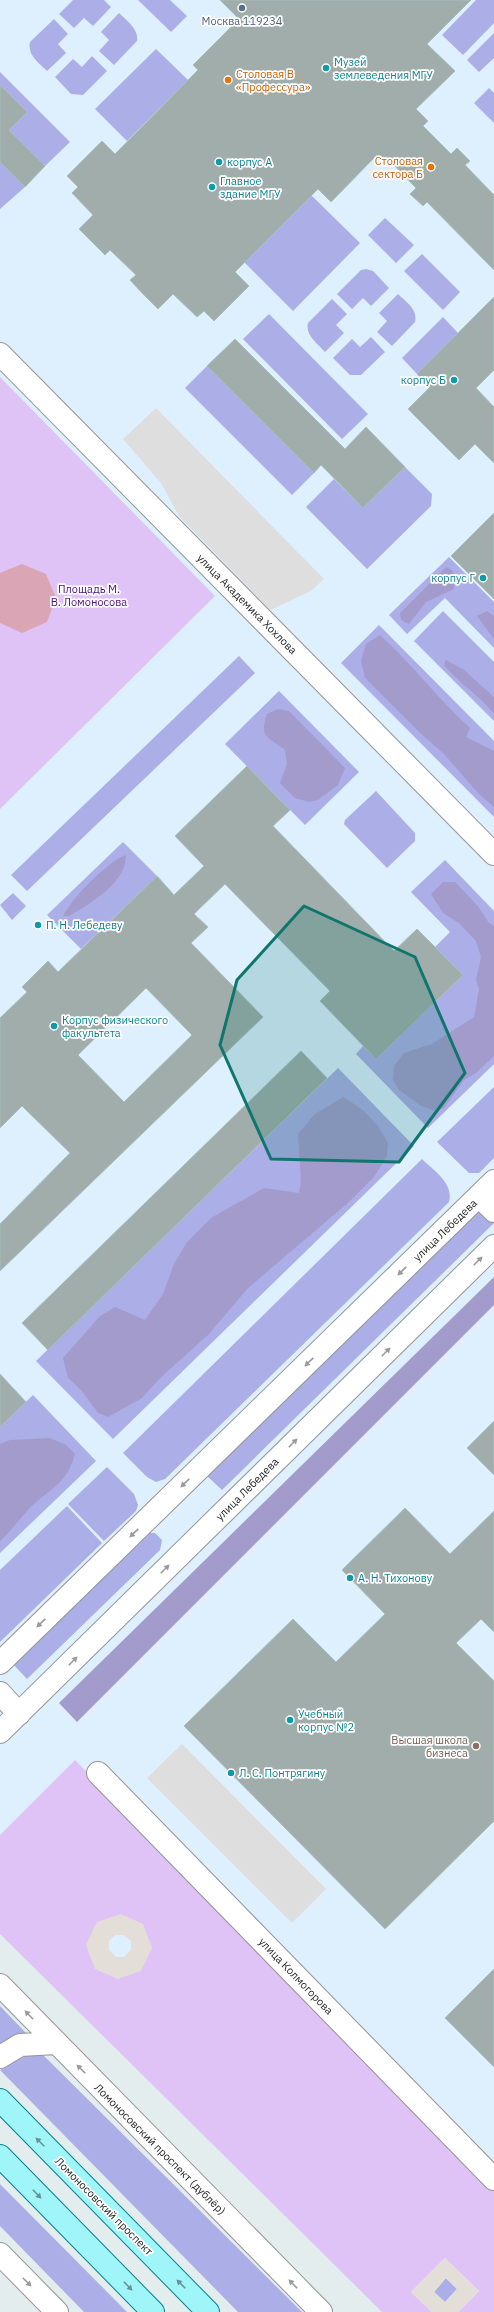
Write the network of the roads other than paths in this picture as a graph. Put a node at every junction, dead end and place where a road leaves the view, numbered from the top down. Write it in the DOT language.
graph roads {
  1 [pos="0,354"];
  2 [pos="494,854"];
  3 [pos="494,1182"];
  4 [pos="486,1204"];
  5 [pos="494,1246"];
  6 [pos="0,1663"];
  7 [pos="0,1693"];
  8 [pos="19,1714"];
  9 [pos="0,1732"];
  10 [pos="98,1773"];
  11 [pos="0,1985"];
  12 [pos="56,2043"];
  13 [pos="0,2057"];
  14 [pos="0,2100"];
  15 [pos="0,2156"];
  16 [pos="494,2179"];
  17 [pos="0,2254"];
  18 [pos="57,2312"];
  19 [pos="153,2312"];
  20 [pos="208,2312"];
  21 [pos="321,2312"];
  1 -- 2 [label="street, улица Академика Хохлова"];
  3 -- 4 [label="street, улица Лебедева"];
  4 -- 6 [label="street, улица Лебедева, one-way"];
  8 -- 5 [label="street, улица Лебедева, one-way"];
  7 -- 8 [label="street"];
  8 -- 9 [label="street, улица Лебедева"];
  10 -- 16 [label="street, улица Колмогорова"];
  12 -- 11 [label="street, Ломоносовский проспект (дублёр), one-way"];
  12 -- 13 [label="street"];
  21 -- 12 [label="street, Ломоносовский проспект (дублёр), one-way"];
  20 -- 14 [label="main road, Ломоносовский проспект, one-way"];
  15 -- 19 [label="main road, one-way"];
  17 -- 18 [label="street, one-way"];
}
